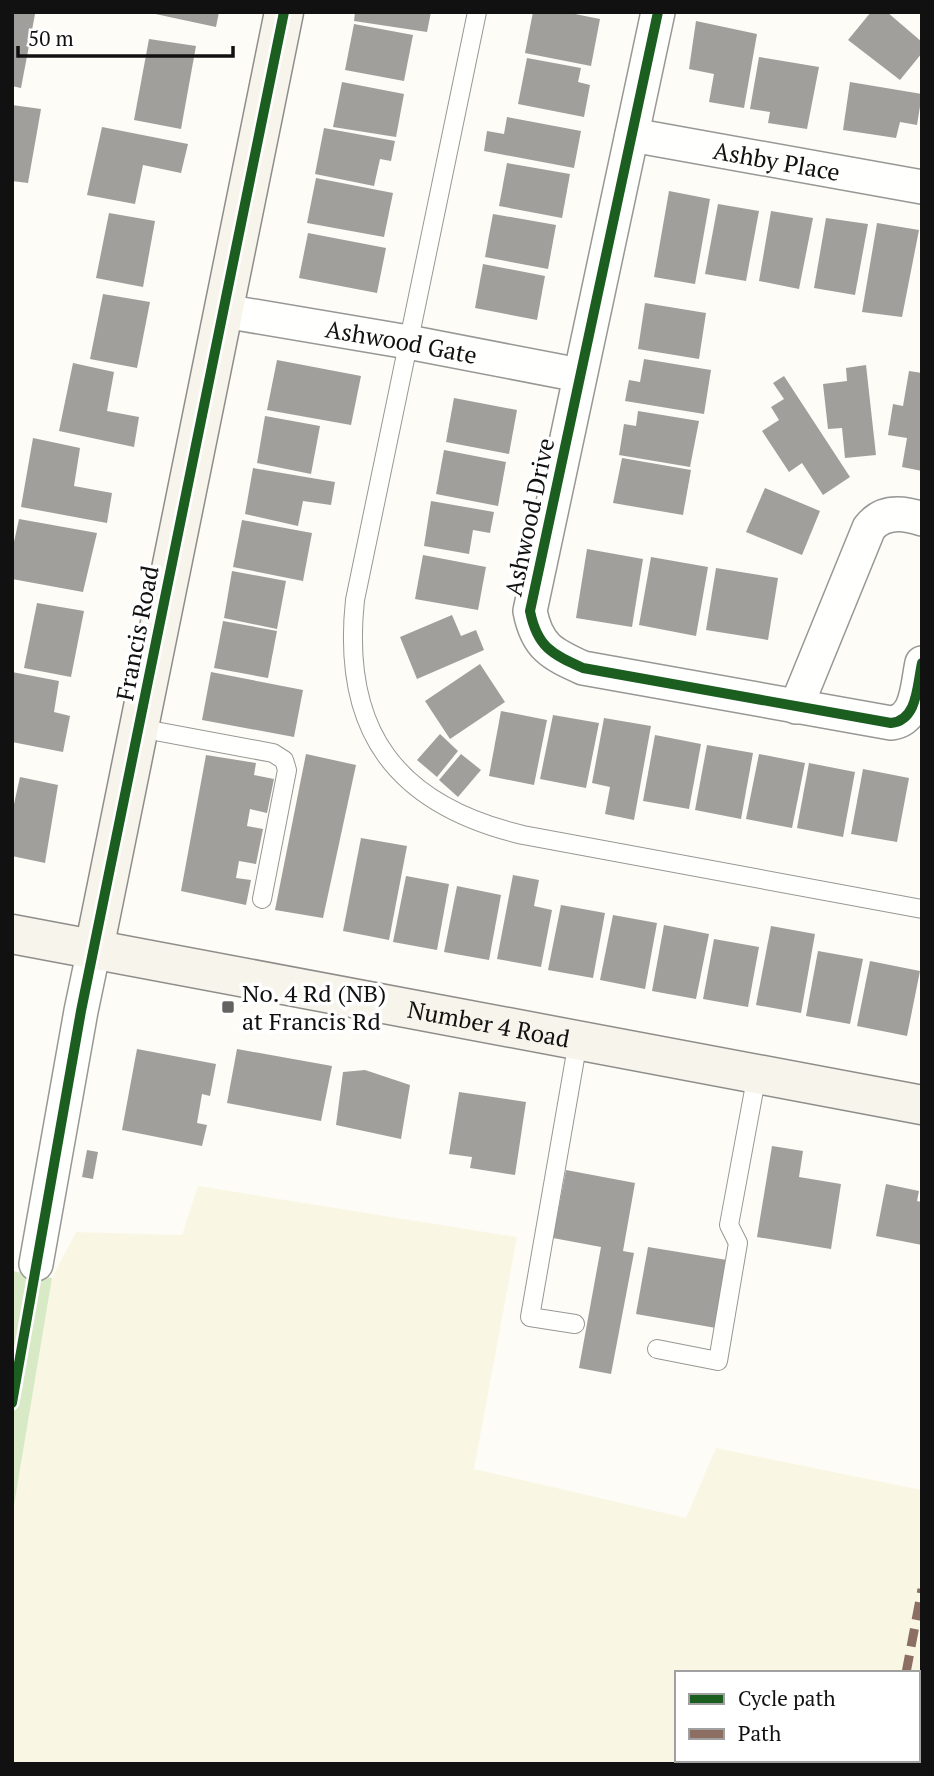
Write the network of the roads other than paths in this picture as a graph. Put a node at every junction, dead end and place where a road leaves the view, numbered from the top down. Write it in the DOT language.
graph roads {
  1 [pos="284,12"];
  2 [pos="477,12"];
  3 [pos="658,12"];
  4 [pos="632,135"];
  5 [pos="922,187"];
  6 [pos="223,312"];
  7 [pos="408,342"];
  8 [pos="579,375"];
  9 [pos="922,519"];
  10 [pos="922,663"];
  11 [pos="796,707"];
  12 [pos="139,728"];
  13 [pos="262,899"];
  14 [pos="922,909"];
  15 [pos="12,934"];
  16 [pos="94,949"];
  17 [pos="578,1041"];
  18 [pos="757,1074"];
  19 [pos="922,1105"];
  20 [pos="36,1264"];
  21 [pos="575,1324"];
  22 [pos="657,1349"];
  1 -- 6 [label="street, Francis Road"];
  2 -- 7 [label="lane"];
  3 -- 4 [label="street, Ashwood Drive"];
  4 -- 5 [label="street, Ashby Place"];
  4 -- 8 [label="street, Ashwood Drive"];
  6 -- 7 [label="street, Ashwood Gate"];
  6 -- 12 [label="street, Francis Road"];
  7 -- 8 [label="street, Ashwood Gate"];
  7 -- 14 [label="lane"];
  8 -- 11 [label="street, Ashwood Drive"];
  9 -- 11 [label="street"];
  10 -- 11 [label="street, Ashwood Drive"];
  12 -- 13 [label="lane"];
  12 -- 16 [label="street, Francis Road"];
  15 -- 16 [label="street, Number 4 Road"];
  16 -- 17 [label="street, Number 4 Road"];
  16 -- 20 [label="street, Francis Road"];
  17 -- 18 [label="street, Number 4 Road"];
  17 -- 21 [label="lane"];
  18 -- 19 [label="street, Number 4 Road"];
  18 -- 22 [label="lane"];
}
